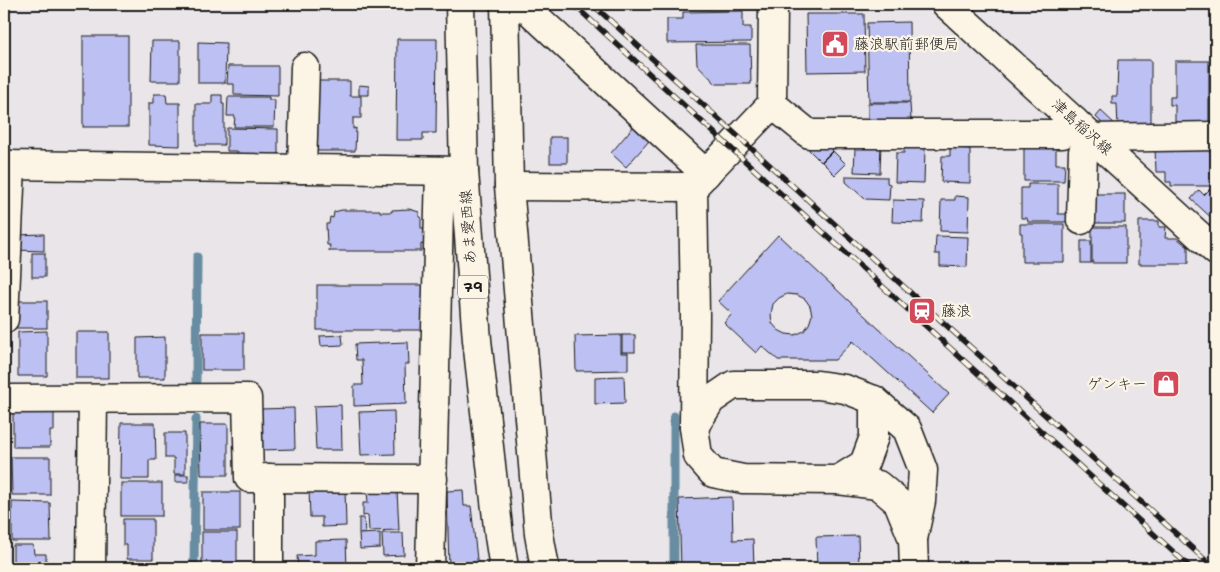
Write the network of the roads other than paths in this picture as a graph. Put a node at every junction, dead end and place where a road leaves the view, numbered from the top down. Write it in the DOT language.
graph roads {
  1 [pos="460,4"];
  2 [pos="505,4"];
  3 [pos="522,4"];
  4 [pos="773,4"];
  5 [pos="946,4"];
  6 [pos="305,67"];
  7 [pos="772,104"];
  8 [pos="1084,129"];
  9 [pos="1216,136"];
  10 [pos="8,165"];
  11 [pos="302,169"];
  12 [pos="452,171"];
  13 [pos="699,180"];
  14 [pos="509,186"];
  15 [pos="1081,220"];
  16 [pos="1216,252"];
  17 [pos="695,315"];
  18 [pos="4,319"];
  19 [pos="733,385"];
  20 [pos="93,398"];
  21 [pos="4,399"];
  22 [pos="874,400"];
  23 [pos="694,427"];
  24 [pos="269,478"];
  25 [pos="433,479"];
  26 [pos="838,480"];
  27 [pos="913,539"];
  28 [pos="91,568"];
  29 [pos="270,568"];
  30 [pos="430,568"];
  31 [pos="504,568"];
  32 [pos="545,568"];
  33 [pos="914,568"];
  1 -- 12 [label="street, あま愛西線 / 79"];
  2 -- 14 [label="street"];
  3 -- 13 [label="street"];
  4 -- 7 [label="street"];
  5 -- 8 [label="street, 津島稲沢線"];
  6 -- 11 [label="street"];
  7 -- 8 [label="street"];
  7 -- 13 [label="street"];
  8 -- 9 [label="street"];
  8 -- 15 [label="street"];
  8 -- 16 [label="street, 津島稲沢線"];
  10 -- 11 [label="street"];
  10 -- 18 [label="street"];
  11 -- 12 [label="street"];
  12 -- 25 [label="street"];
  12 -- 31 [label="street, あま愛西線 / 79"];
  13 -- 14 [label="street"];
  13 -- 17 [label="street"];
  14 -- 32 [label="street"];
  17 -- 19 [label="street"];
  17 -- 23 [label="street"];
  19 -- 22 [label="street"];
  19 -- 23 [label="street"];
  20 -- 21 [label="street"];
  20 -- 24 [label="street"];
  20 -- 28 [label="street"];
  22 -- 26 [label="street"];
  22 -- 27 [label="street"];
  23 -- 26 [label="street"];
  24 -- 25 [label="street"];
  24 -- 29 [label="street"];
  25 -- 30 [label="street"];
  26 -- 27 [label="street"];
  27 -- 33 [label="street"];
}
